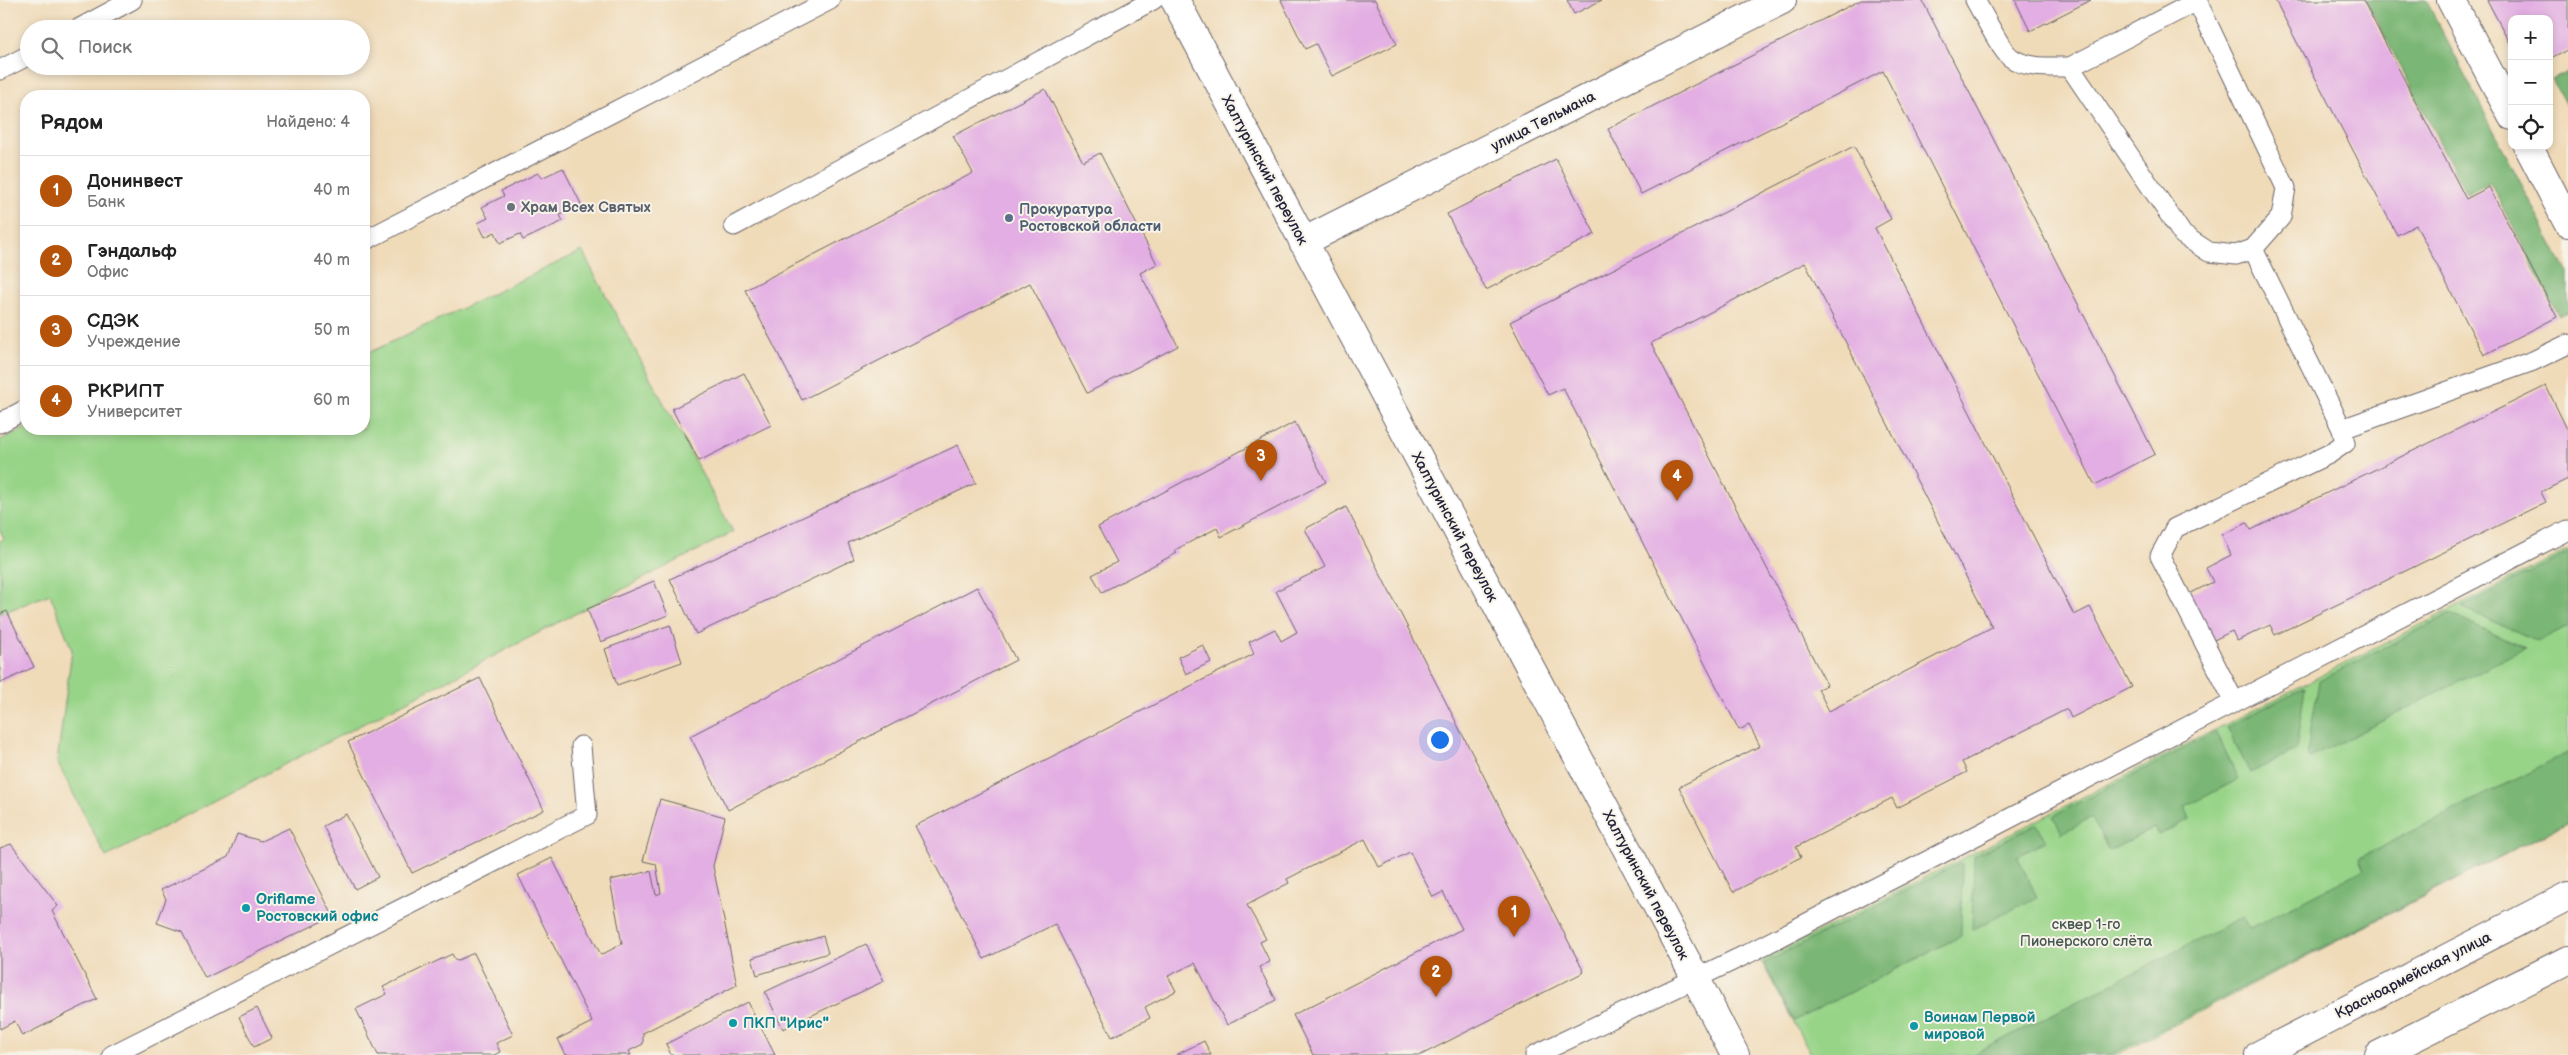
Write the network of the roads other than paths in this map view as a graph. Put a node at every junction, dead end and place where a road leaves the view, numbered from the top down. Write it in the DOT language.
graph roads {
  1 [pos="132,0"];
  2 [pos="830,0"];
  3 [pos="1153,0"];
  4 [pos="1175,0"];
  5 [pos="1782,0"];
  6 [pos="1975,0"];
  7 [pos="2198,0"];
  8 [pos="2451,0"];
  9 [pos="95,20"];
  10 [pos="20,60"];
  11 [pos="2070,67"];
  12 [pos="0,70"];
  13 [pos="2508,108"];
  14 [pos="2530,150"];
  15 [pos="2568,223"];
  16 [pos="734,226"];
  17 [pos="370,238"];
  18 [pos="1303,242"];
  19 [pos="2253,249"];
  20 [pos="2568,344"];
  21 [pos="20,413"];
  22 [pos="0,422"];
  23 [pos="2342,429"];
  24 [pos="2568,530"];
  25 [pos="2234,701"];
  26 [pos="581,746"];
  27 [pos="2568,896"];
  28 [pos="2568,960"];
  29 [pos="1695,977"];
  30 [pos="112,1055"];
  31 [pos="1535,1055"];
  32 [pos="1735,1055"];
  33 [pos="2259,1055"];
  34 [pos="2379,1055"];
  1 -- 9 [label="lane"];
  2 -- 17 [label="lane"];
  3 -- 16 [label="lane"];
  4 -- 18 [label="street, Халтуринский переулок"];
  5 -- 18 [label="street, улица Тельмана"];
  6 -- 11 [label="lane"];
  7 -- 11 [label="lane"];
  7 -- 19 [label="lane"];
  8 -- 13 [label="street"];
  10 -- 12 [label="lane"];
  11 -- 19 [label="lane"];
  14 -- 15 [label="street"];
  18 -- 29 [label="street, Халтуринский переулок"];
  19 -- 23 [label="lane"];
  20 -- 23 [label="lane"];
  21 -- 22 [label="lane"];
  23 -- 25 [label="lane"];
  24 -- 25 [label="lane"];
  25 -- 29 [label="lane"];
  26 -- 30 [label="lane"];
  27 -- 33 [label="street, Красноармейская улица"];
  28 -- 34 [label="street"];
  29 -- 31 [label="lane"];
  29 -- 32 [label="street, Халтуринский переулок"];
}
